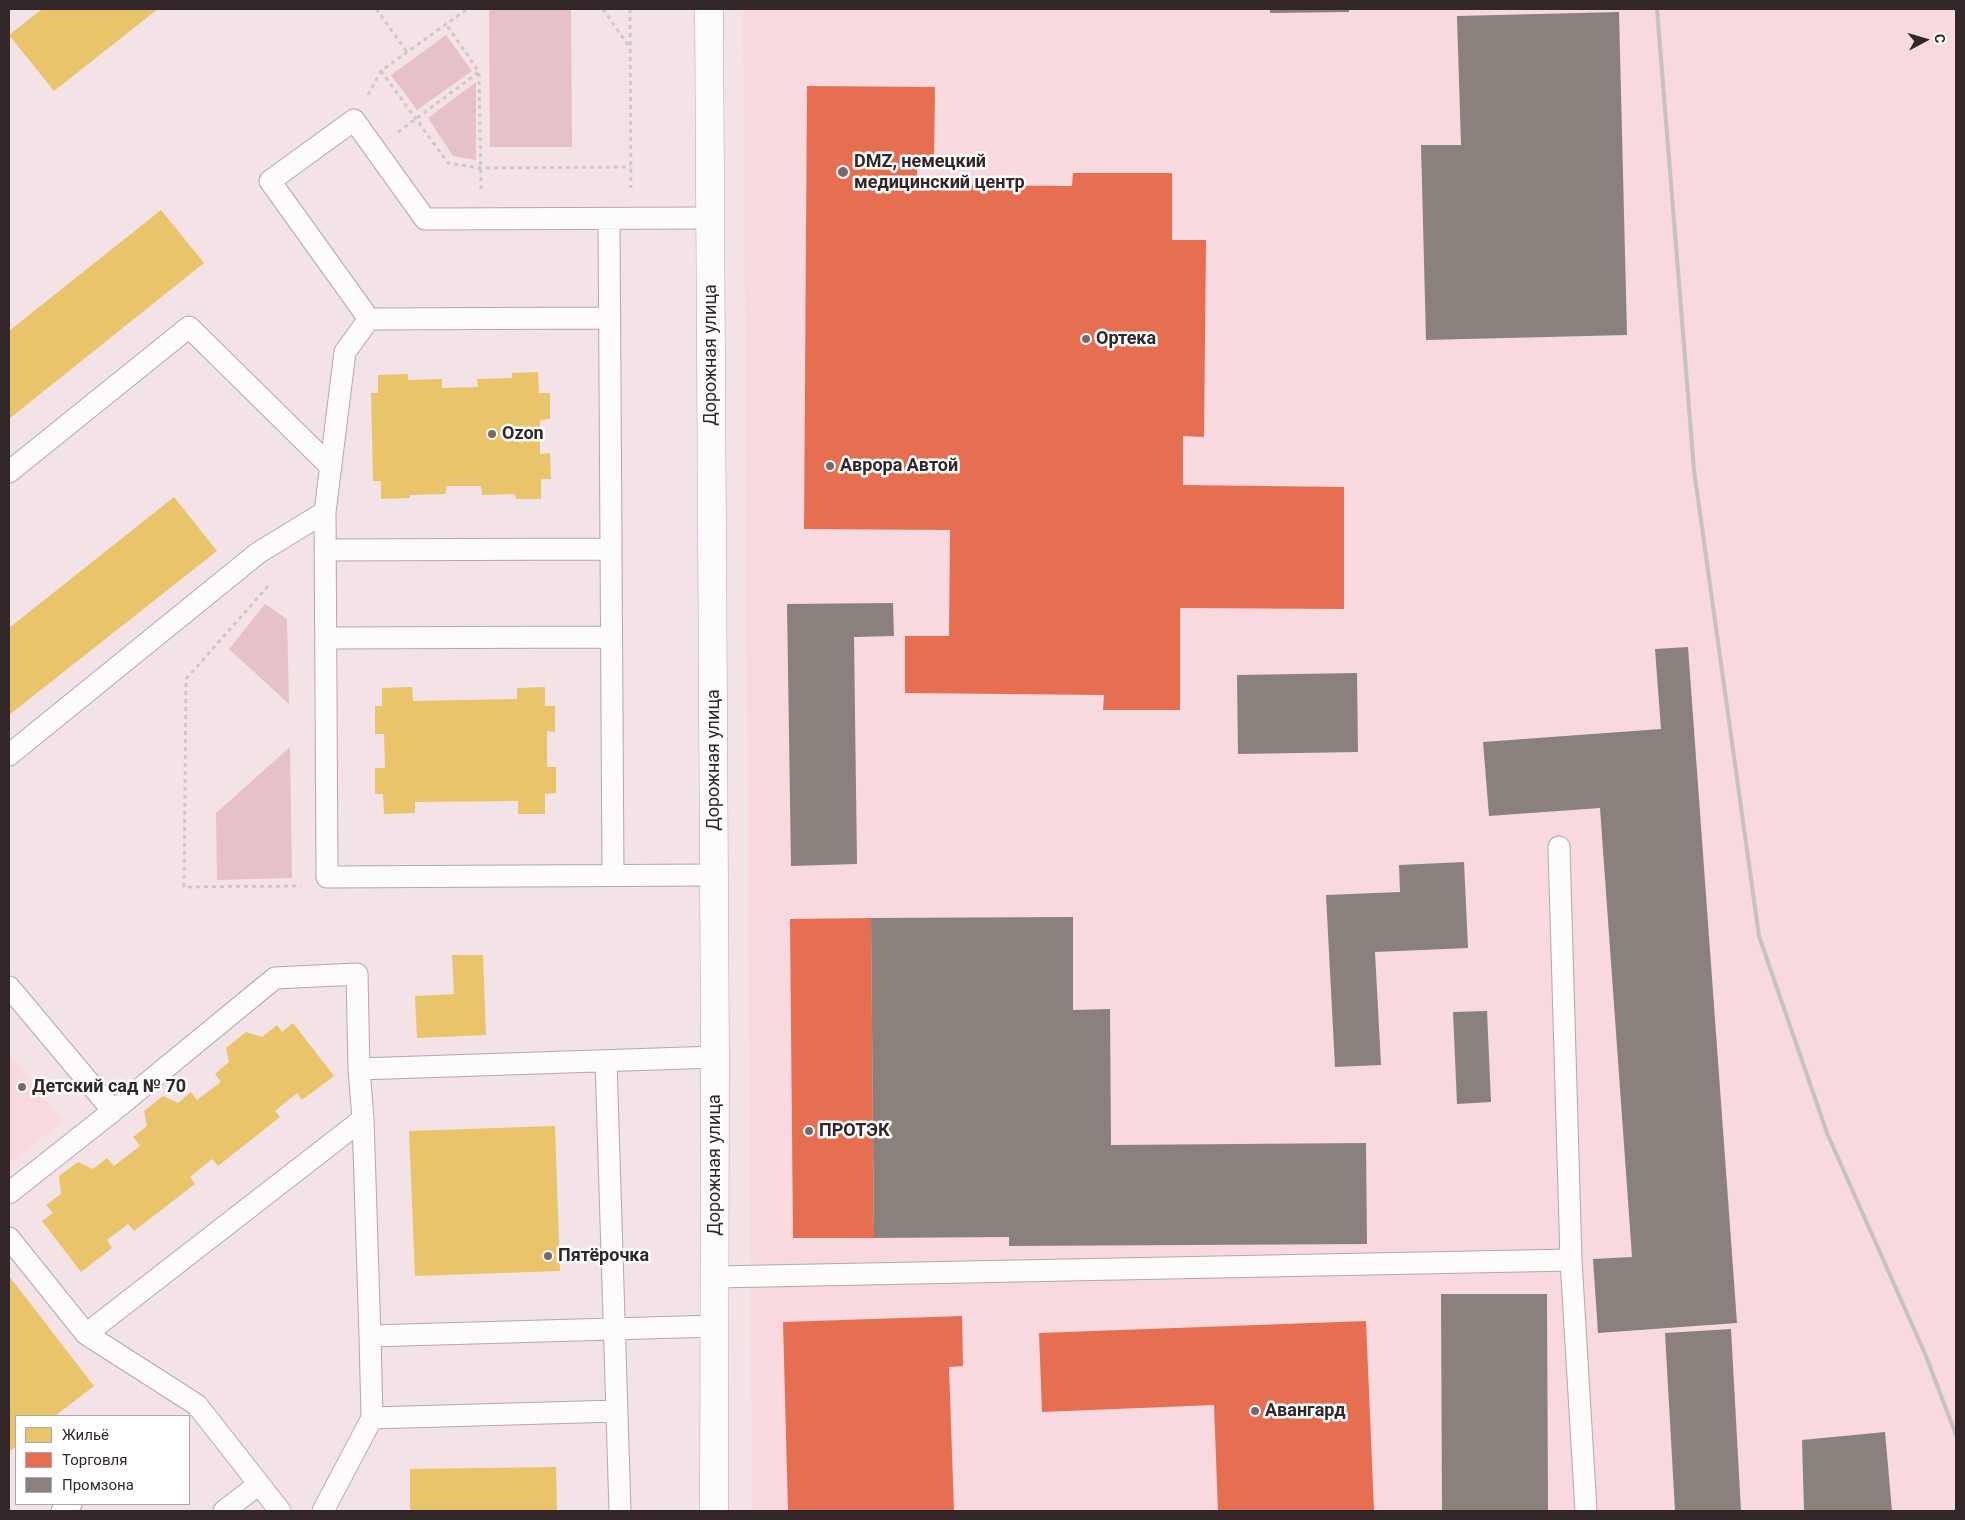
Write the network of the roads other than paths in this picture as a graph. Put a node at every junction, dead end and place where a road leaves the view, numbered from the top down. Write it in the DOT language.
graph roads {
  1 [pos="710,9"];
  2 [pos="710,218"];
  3 [pos="609,219"];
  4 [pos="609,318"];
  5 [pos="369,319"];
  6 [pos="331,467"];
  7 [pos="9,472"];
  8 [pos="325,512"];
  9 [pos="610,548"];
  10 [pos="326,550"];
  11 [pos="611,637"];
  12 [pos="326,638"];
  13 [pos="9,755"];
  14 [pos="1559,848"];
  15 [pos="612,875"];
  16 [pos="714,875"];
  17 [pos="9,987"];
  18 [pos="715,1057"];
  19 [pos="606,1061"];
  20 [pos="359,1069"];
  21 [pos="113,1111"];
  22 [pos="363,1119"];
  23 [pos="9,1193"];
  24 [pos="9,1238"];
  25 [pos="1571,1260"];
  26 [pos="715,1277"];
  27 [pos="715,1326"];
  28 [pos="614,1329"];
  29 [pos="86,1334"];
  30 [pos="370,1336"];
  31 [pos="190,1411"];
  32 [pos="616,1411"];
  33 [pos="372,1418"];
  34 [pos="258,1484"];
  35 [pos="224,1511"];
  36 [pos="280,1511"];
  37 [pos="323,1511"];
  38 [pos="620,1511"];
  39 [pos="714,1511"];
  40 [pos="1586,1511"];
  1 -- 2 [label="street, Дорожная улица"];
  2 -- 3 [label="lane"];
  2 -- 16 [label="street, Дорожная улица"];
  3 -- 4 [label="lane"];
  3 -- 5 [label="lane"];
  4 -- 5 [label="lane"];
  4 -- 9 [label="lane"];
  5 -- 6 [label="lane"];
  6 -- 7 [label="lane"];
  6 -- 8 [label="lane"];
  8 -- 10 [label="lane"];
  8 -- 13 [label="lane"];
  9 -- 10 [label="lane"];
  9 -- 11 [label="lane"];
  10 -- 12 [label="lane"];
  11 -- 12 [label="lane"];
  11 -- 15 [label="lane"];
  12 -- 15 [label="lane"];
  14 -- 25 [label="lane"];
  15 -- 16 [label="lane"];
  16 -- 18 [label="street, Дорожная улица"];
  17 -- 21 [label="lane"];
  18 -- 19 [label="lane"];
  18 -- 26 [label="street, Дорожная улица"];
  19 -- 20 [label="lane"];
  19 -- 28 [label="lane"];
  20 -- 21 [label="lane"];
  20 -- 22 [label="lane"];
  21 -- 23 [label="lane"];
  22 -- 29 [label="lane"];
  22 -- 30 [label="lane"];
  24 -- 29 [label="lane"];
  25 -- 26 [label="lane"];
  25 -- 40 [label="lane"];
  26 -- 27 [label="street, Дорожная улица"];
  27 -- 28 [label="lane"];
  27 -- 39 [label="street, Дорожная улица"];
  28 -- 30 [label="lane"];
  28 -- 32 [label="lane"];
  29 -- 31 [label="lane"];
  30 -- 33 [label="lane"];
  31 -- 34 [label="lane"];
  32 -- 33 [label="lane"];
  32 -- 38 [label="lane"];
  33 -- 37 [label="lane"];
  34 -- 35 [label="lane"];
  34 -- 36 [label="lane"];
}
